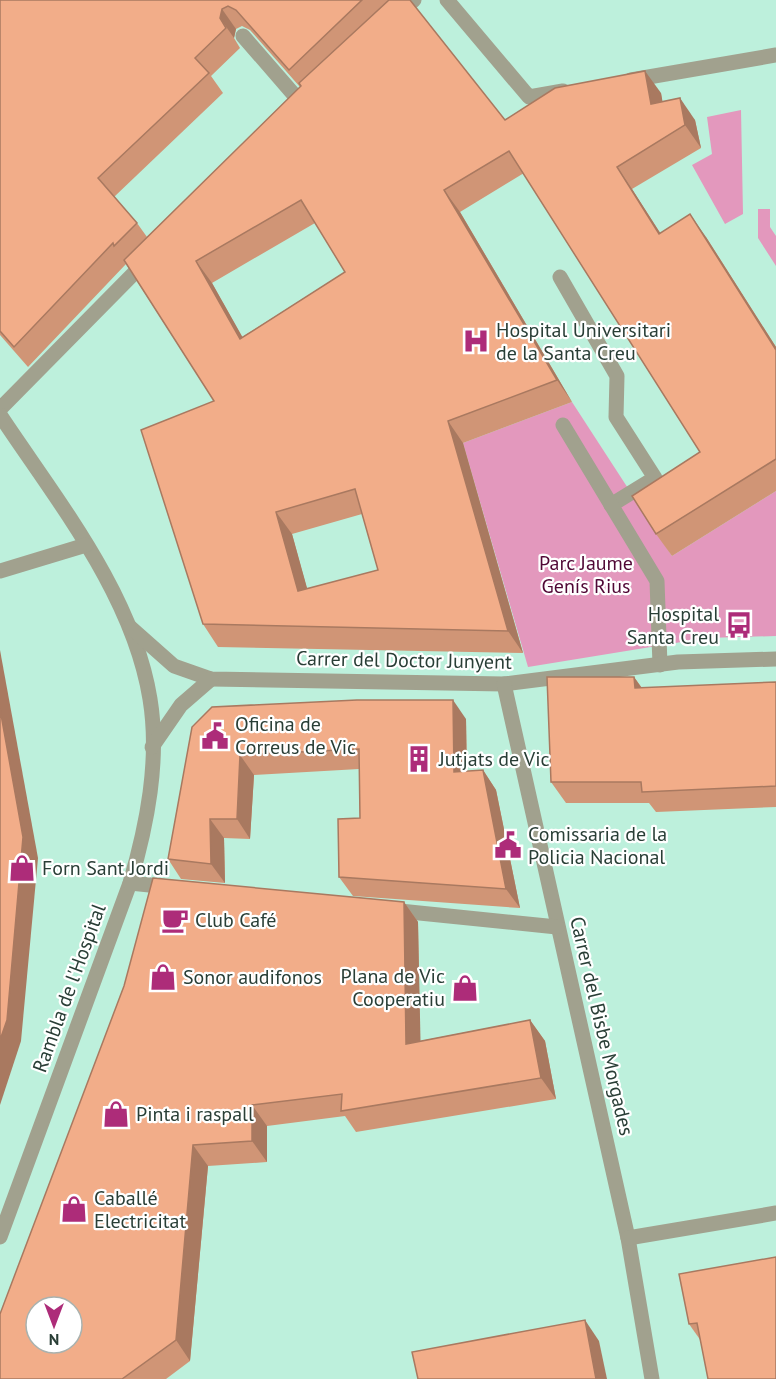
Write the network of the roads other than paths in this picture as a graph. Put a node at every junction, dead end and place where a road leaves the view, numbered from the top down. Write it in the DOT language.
graph roads {
  1 [pos="414,0"];
  2 [pos="447,0"];
  3 [pos="388,24"];
  4 [pos="243,36"];
  5 [pos="776,55"];
  6 [pos="620,82"];
  7 [pos="574,90"];
  8 [pos="302,104"];
  9 [pos="161,246"];
  10 [pos="560,277"];
  11 [pos="0,409"];
  12 [pos="0,415"];
  13 [pos="563,425"];
  14 [pos="611,506"];
  15 [pos="86,545"];
  16 [pos="0,571"];
  17 [pos="130,627"];
  18 [pos="776,659"];
  19 [pos="660,665"];
  20 [pos="211,679"];
  21 [pos="504,684"];
  22 [pos="152,747"];
  23 [pos="130,883"];
  24 [pos="189,889"];
  25 [pos="379,909"];
  26 [pos="557,927"];
  27 [pos="776,1213"];
  28 [pos="0,1238"];
  29 [pos="628,1238"];
  30 [pos="652,1379"];
  1 -- 3 [label="street"];
  2 -- 7 [label="street"];
  4 -- 8 [label="street"];
  5 -- 6 [label="street"];
  9 -- 11 [label="street"];
  10 -- 14 [label="street"];
  12 -- 15 [label="street, Rambla de l'Hospital"];
  13 -- 14 [label="street"];
  14 -- 19 [label="street"];
  15 -- 16 [label="street"];
  15 -- 17 [label="street, Rambla de l'Hospital"];
  17 -- 20 [label="street, Rambla de l'Hospital"];
  17 -- 22 [label="street, Rambla de l'Hospital"];
  18 -- 19 [label="street, Carrer del Doctor Junyent"];
  19 -- 21 [label="street, Carrer del Doctor Junyent"];
  20 -- 21 [label="street, Carrer del Doctor Junyent"];
  20 -- 22 [label="street"];
  21 -- 26 [label="street, Carrer del Bisbe Morgades"];
  22 -- 23 [label="street, Rambla de l'Hospital"];
  23 -- 24 [label="street"];
  23 -- 28 [label="street, Rambla de l'Hospital"];
  25 -- 26 [label="street"];
  26 -- 29 [label="street, Carrer del Bisbe Morgades"];
  27 -- 29 [label="street"];
  29 -- 30 [label="street, Carrer del Bisbe Morgades"];
}
